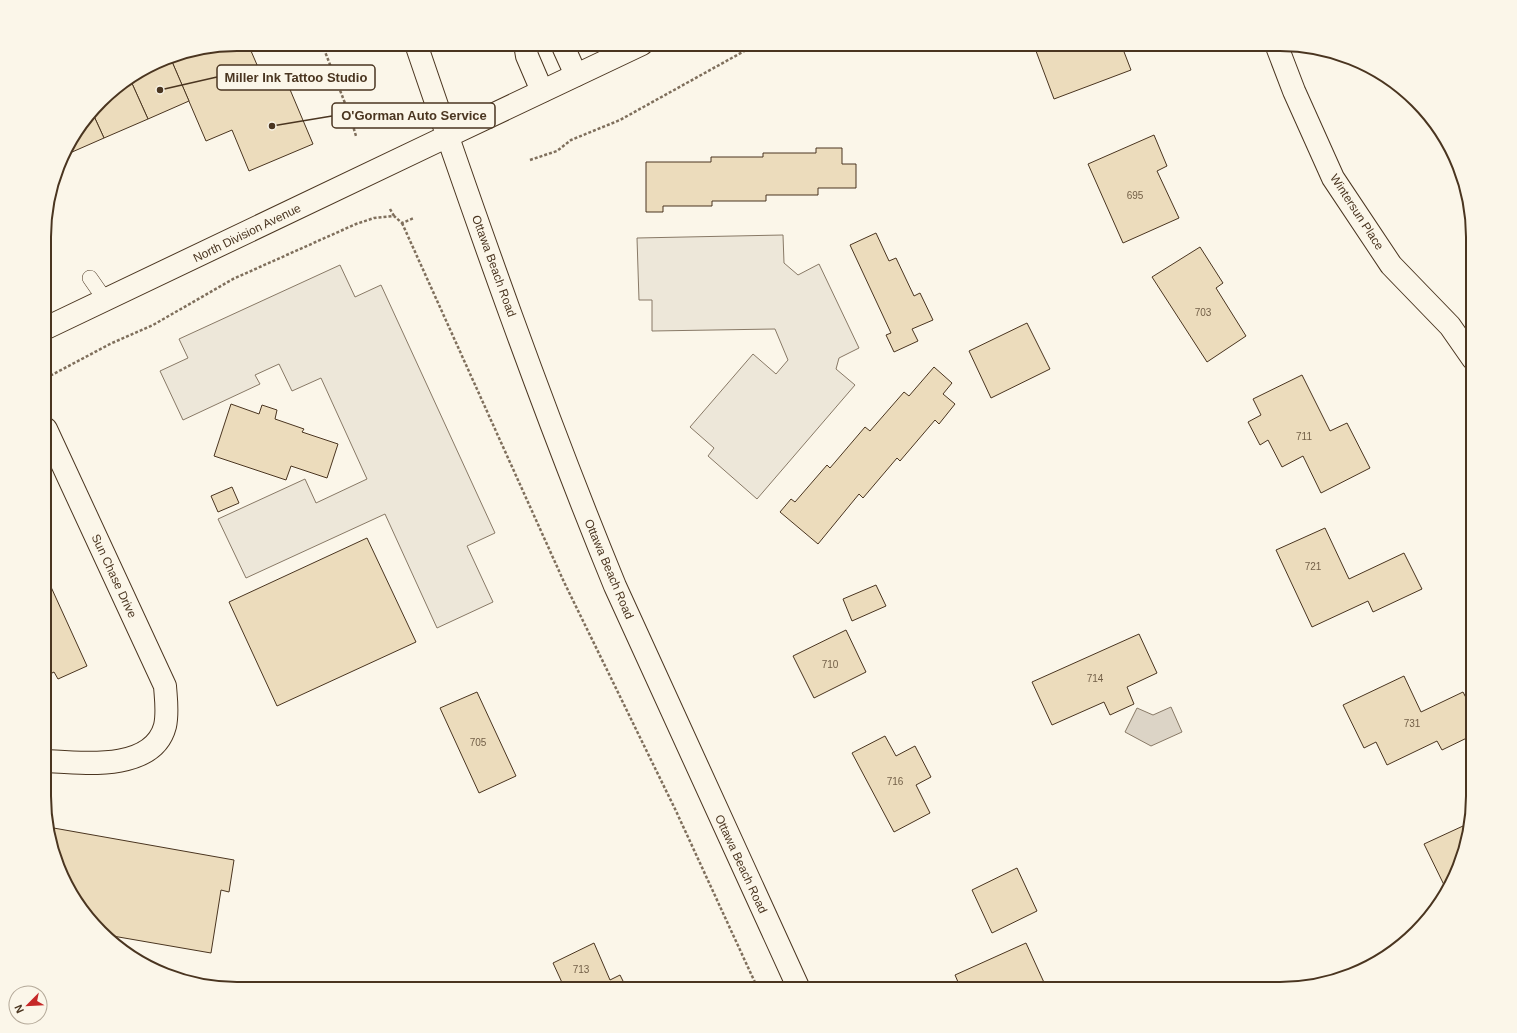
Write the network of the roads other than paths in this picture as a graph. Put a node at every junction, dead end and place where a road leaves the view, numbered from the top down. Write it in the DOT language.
graph roads {
  1 [pos="418,51"];
  2 [pos="527,51"];
  3 [pos="565,51"];
  4 [pos="627,51"];
  5 [pos="1279,51"];
  6 [pos="576,75"];
  7 [pos="542,91"];
  8 [pos="448,136"];
  9 [pos="90,278"];
  10 [pos="106,301"];
  11 [pos="51,326"];
  12 [pos="1466,349"];
  13 [pos="51,440"];
  14 [pos="51,761"];
  15 [pos="795,982"];
  1 -- 8 [label="street, Ottawa Beach Road"];
  2 -- 7 [label="street"];
  3 -- 6 [label="street"];
  4 -- 6 [label="street, North Division Avenue"];
  5 -- 12 [label="street, Wintersun Place"];
  6 -- 7 [label="street, North Division Avenue"];
  7 -- 8 [label="street, North Division Avenue"];
  8 -- 10 [label="street, North Division Avenue"];
  8 -- 15 [label="street, Ottawa Beach Road"];
  9 -- 10 [label="lane"];
  10 -- 11 [label="street, North Division Avenue"];
  13 -- 14 [label="street, Sun Chase Drive"];
}
